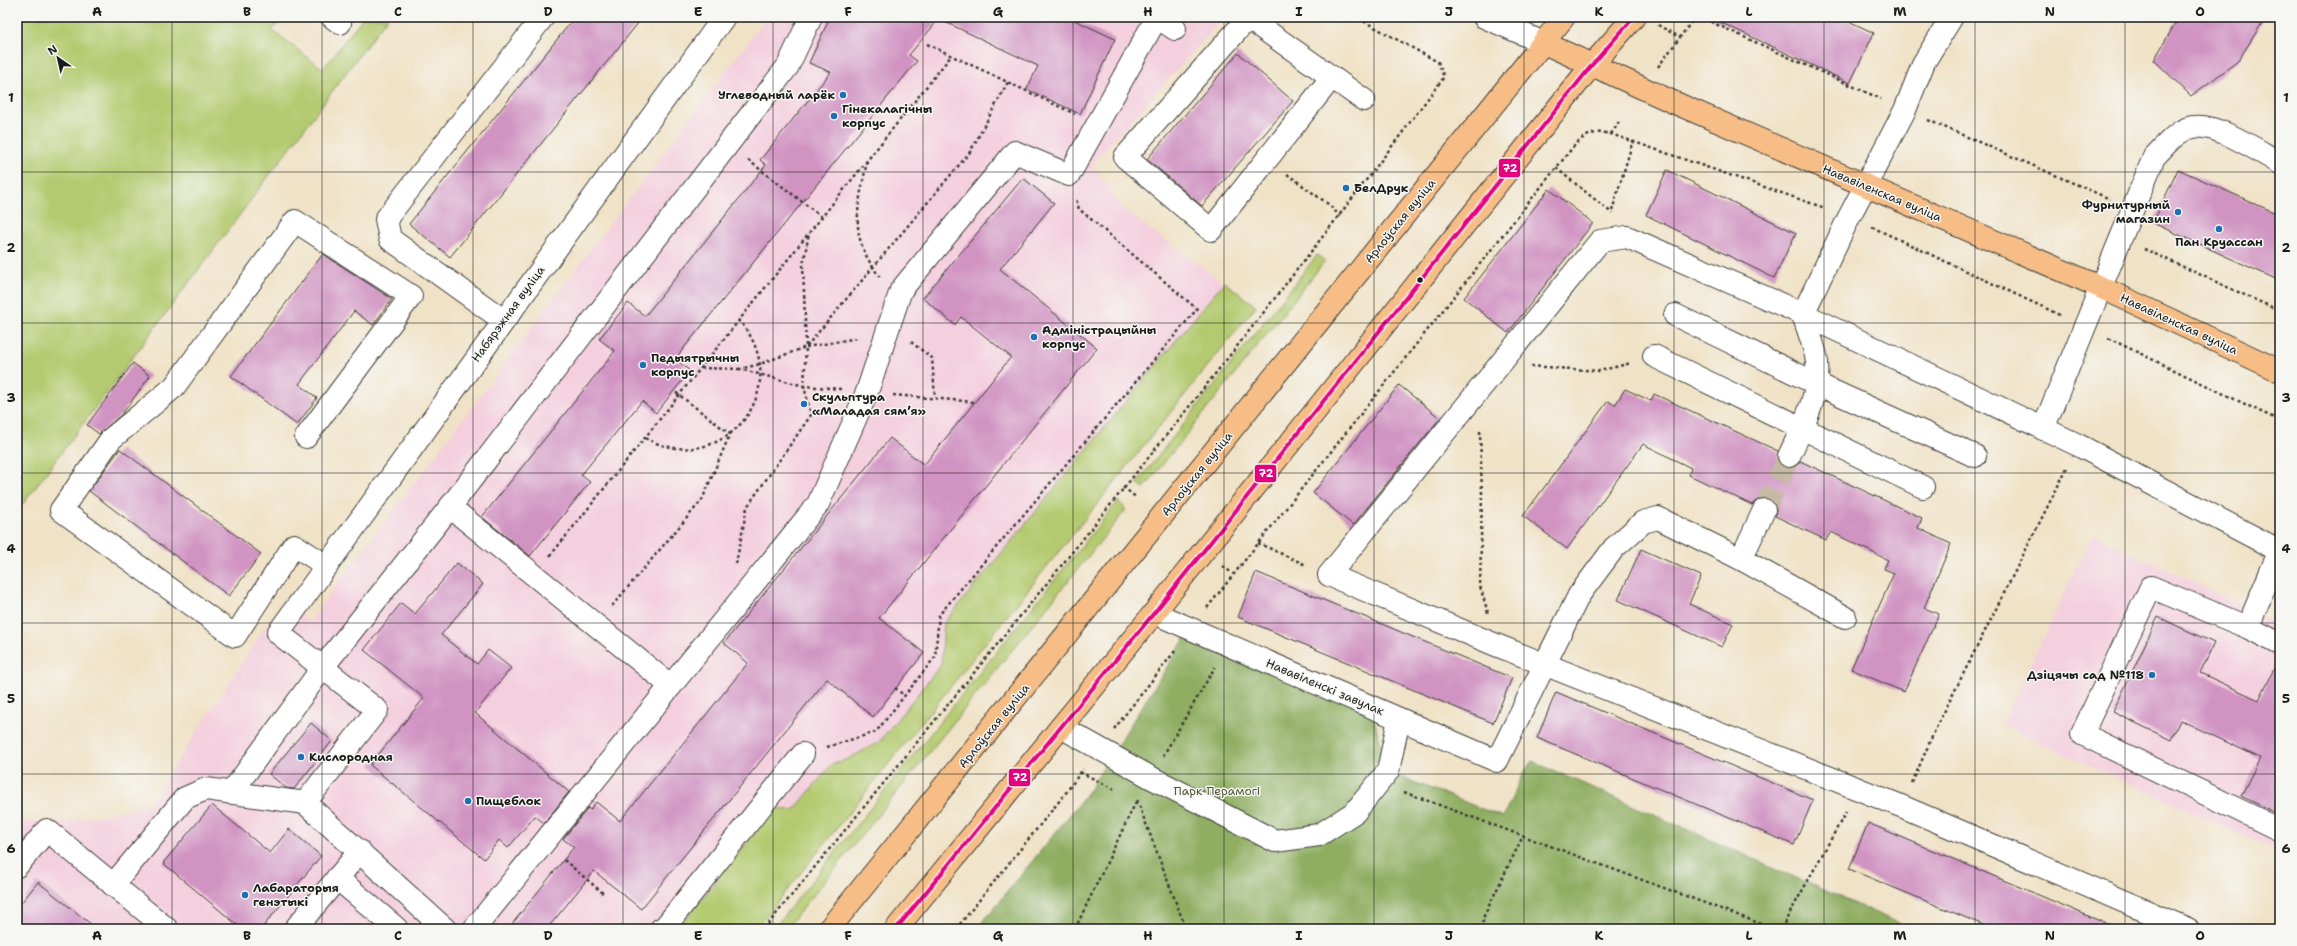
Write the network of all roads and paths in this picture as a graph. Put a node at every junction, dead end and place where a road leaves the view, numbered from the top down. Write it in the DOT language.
graph roads {
  1 [pos="543,17"];
  2 [pos="724,17"];
  3 [pos="811,17"];
  4 [pos="1356,17"];
  5 [pos="1484,17"];
  6 [pos="1564,17"];
  7 [pos="1634,17"];
  8 [pos="1695,17"];
  9 [pos="1700,17"];
  10 [pos="1952,17"];
  11 [pos="1248,18"];
  12 [pos="1657,24"];
  13 [pos="1175,29"];
  14 [pos="1680,37"];
  15 [pos="1544,43"];
  16 [pos="927,44"];
  17 [pos="952,56"];
  18 [pos="1592,66"];
  19 [pos="1657,67"];
  20 [pos="1332,77"];
  21 [pos="1008,82"];
  22 [pos="1364,100"];
  23 [pos="1905,110"];
  24 [pos="1076,114"];
  25 [pos="1619,122"];
  26 [pos="1611,134"];
  27 [pos="1633,141"];
  28 [pos="743,156"];
  29 [pos="1267,159"];
  30 [pos="868,161"];
  31 [pos="2280,163"];
  32 [pos="1556,168"];
  33 [pos="1069,175"];
  34 [pos="1866,185"];
  35 [pos="1612,211"];
  36 [pos="1340,216"];
  37 [pos="822,217"];
  38 [pos="1849,217"];
  39 [pos="809,233"];
  40 [pos="2121,235"];
  41 [pos="1627,236"];
  42 [pos="873,268"];
  43 [pos="2100,287"];
  44 [pos="901,290"];
  45 [pos="2280,311"];
  46 [pos="1803,314"];
  47 [pos="1675,315"];
  48 [pos="503,320"];
  49 [pos="739,320"];
  50 [pos="2084,327"];
  51 [pos="886,333"];
  52 [pos="806,347"];
  53 [pos="1654,356"];
  54 [pos="760,364"];
  55 [pos="1501,364"];
  56 [pos="701,368"];
  57 [pos="740,369"];
  58 [pos="2280,371"];
  59 [pos="760,375"];
  60 [pos="1817,384"];
  61 [pos="804,386"];
  62 [pos="674,391"];
  63 [pos="867,392"];
  64 [pos="1478,393"];
  65 [pos="679,395"];
  66 [pos="935,397"];
  67 [pos="974,402"];
  68 [pos="2280,421"];
  69 [pos="1802,428"];
  70 [pos="2043,429"];
  71 [pos="730,434"];
  72 [pos="306,437"];
  73 [pos="645,438"];
  74 [pos="2078,445"];
  75 [pos="1789,456"];
  76 [pos="1975,456"];
  77 [pos="1923,486"];
  78 [pos="1123,487"];
  79 [pos="1137,498"];
  80 [pos="450,507"];
  81 [pos="1764,510"];
  82 [pos="1258,543"];
  83 [pos="2280,551"];
  84 [pos="549,558"];
  85 [pos="1741,559"];
  86 [pos="1220,563"];
  87 [pos="736,565"];
  88 [pos="327,566"];
  89 [pos="1233,574"];
  90 [pos="1329,575"];
  91 [pos="615,613"];
  92 [pos="1154,613"];
  93 [pos="1845,617"];
  94 [pos="2249,628"];
  95 [pos="1192,629"];
  96 [pos="2280,644"];
  97 [pos="1496,645"];
  98 [pos="1544,664"];
  99 [pos="322,667"];
  100 [pos="671,686"];
  101 [pos="895,688"];
  102 [pos="905,696"];
  103 [pos="1399,719"];
  104 [pos="1061,727"];
  105 [pos="1099,749"];
  106 [pos="803,754"];
  107 [pos="1080,772"];
  108 [pos="1116,789"];
  109 [pos="1398,790"];
  110 [pos="231,793"];
  111 [pos="1130,796"];
  112 [pos="1137,800"];
  113 [pos="305,803"];
  114 [pos="1144,803"];
  115 [pos="1901,806"];
  116 [pos="1847,809"];
  117 [pos="2280,830"];
  118 [pos="1523,836"];
  119 [pos="360,851"];
  120 [pos="17,866"];
  121 [pos="337,878"];
  122 [pos="113,885"];
  123 [pos="396,928"];
  124 [pos="167,929"];
  125 [pos="295,929"];
  126 [pos="445,929"];
  127 [pos="474,929"];
  128 [pos="661,929"];
  129 [pos="764,929"];
  130 [pos="829,929"];
  131 [pos="896,929"];
  132 [pos="956,929"];
  133 [pos="1186,929"];
  134 [pos="1483,929"];
  135 [pos="1775,929"];
  136 [pos="1781,929"];
  137 [pos="2188,929"];
  1 -- 48 [label="street"];
  2 -- 48 [label="street, Набярэжная вуліца"];
  3 -- 80 [label="street"];
  4 -- 36 [label="path"];
  5 -- 15 [label="street, Нававіленская вуліца"];
  6 -- 15 [label="main road, Арлоўская вуліца"];
  7 -- 18 [label="main road"];
  8 -- 14 [label="path"];
  9 -- 23 [label="path"];
  10 -- 23 [label="street"];
  11 -- 20 [label="street"];
  11 -- 29 [label="street"];
  12 -- 14 [label="path"];
  13 -- 33 [label="street"];
  14 -- 19 [label="path"];
  15 -- 18 [label="main road, Нававіленская вуліца"];
  15 -- 130 [label="main road, Арлоўская вуліца"];
  16 -- 17 [label="path"];
  17 -- 21 [label="path"];
  17 -- 30 [label="path"];
  18 -- 34 [label="main road, Нававіленская вуліца"];
  18 -- 92 [label="main road"];
  20 -- 22 [label="street"];
  20 -- 29 [label="street"];
  21 -- 24 [label="path"];
  21 -- 42 [label="path"];
  23 -- 34 [label="street"];
  23 -- 40 [label="path"];
  25 -- 26 [label="path"];
  26 -- 27 [label="path"];
  26 -- 32 [label="path"];
  27 -- 35 [label="path"];
  27 -- 38 [label="path"];
  28 -- 37 [label="path"];
  29 -- 36 [label="path"];
  30 -- 37 [label="path"];
  30 -- 42 [label="path"];
  31 -- 40 [label="street"];
  32 -- 35 [label="path"];
  32 -- 82 [label="path"];
  33 -- 44 [label="street"];
  33 -- 102 [label="path"];
  34 -- 38 [label="street"];
  34 -- 43 [label="main road, Нававіленская вуліца"];
  35 -- 41 [label="path"];
  36 -- 78 [label="path"];
  37 -- 39 [label="path"];
  38 -- 46 [label="street"];
  38 -- 50 [label="path"];
  39 -- 49 [label="path"];
  39 -- 52 [label="path"];
  40 -- 43 [label="street"];
  40 -- 45 [label="path"];
  41 -- 46 [label="street"];
  41 -- 55 [label="street"];
  42 -- 44 [label="path"];
  42 -- 52 [label="path"];
  43 -- 50 [label="street"];
  43 -- 58 [label="main road, Нававіленская вуліца"];
  44 -- 51 [label="street"];
  46 -- 60 [label="street"];
  46 -- 70 [label="street"];
  47 -- 60 [label="street"];
  48 -- 88 [label="street, Набярэжная вуліца"];
  49 -- 54 [label="path"];
  49 -- 56 [label="path"];
  50 -- 68 [label="path"];
  50 -- 70 [label="street"];
  51 -- 52 [label="path"];
  51 -- 63 [label="street"];
  51 -- 66 [label="path"];
  52 -- 54 [label="path"];
  52 -- 61 [label="path"];
  53 -- 55 [label="path"];
  53 -- 69 [label="street"];
  54 -- 57 [label="path"];
  54 -- 59 [label="path"];
  55 -- 64 [label="street"];
  56 -- 57 [label="path"];
  56 -- 65 [label="path"];
  57 -- 59 [label="path"];
  59 -- 61 [label="path"];
  59 -- 71 [label="path"];
  60 -- 69 [label="street"];
  60 -- 76 [label="street"];
  61 -- 63 [label="path"];
  61 -- 87 [label="path"];
  62 -- 65 [label="path"];
  63 -- 66 [label="path"];
  63 -- 100 [label="street"];
  64 -- 90 [label="street"];
  64 -- 97 [label="path"];
  65 -- 71 [label="path"];
  65 -- 73 [label="path"];
  66 -- 67 [label="path"];
  69 -- 75 [label="street"];
  69 -- 77 [label="street"];
  70 -- 74 [label="street"];
  71 -- 73 [label="path"];
  71 -- 91 [label="path"];
  72 -- 88 [label="street"];
  73 -- 84 [label="path"];
  74 -- 83 [label="street"];
  74 -- 115 [label="path"];
  78 -- 79 [label="path"];
  78 -- 129 [label="path"];
  80 -- 99 [label="street"];
  80 -- 100 [label="street"];
  81 -- 85 [label="street"];
  82 -- 89 [label="path"];
  82 -- 90 [label="path"];
  83 -- 94 [label="street"];
  85 -- 93 [label="street"];
  85 -- 98 [label="street"];
  86 -- 89 [label="path"];
  88 -- 99 [label="street, Набярэжная вуліца"];
  89 -- 95 [label="path"];
  90 -- 97 [label="street"];
  92 -- 95 [label="street, Нававіленскі завулак"];
  92 -- 104 [label="main road"];
  94 -- 96 [label="street"];
  94 -- 117 [label="street"];
  95 -- 103 [label="street, Нававіленскі завулак"];
  95 -- 105 [label="path"];
  97 -- 98 [label="street"];
  98 -- 103 [label="street, Нававіленскі завулак"];
  98 -- 115 [label="street"];
  99 -- 110 [label="street"];
  99 -- 113 [label="street"];
  100 -- 127 [label="street"];
  101 -- 102 [label="path"];
  102 -- 106 [label="path"];
  103 -- 105 [label="street"];
  104 -- 105 [label="street"];
  104 -- 131 [label="main road"];
  105 -- 107 [label="path"];
  106 -- 128 [label="street"];
  107 -- 108 [label="path"];
  107 -- 132 [label="path"];
  109 -- 118 [label="path"];
  110 -- 113 [label="street"];
  110 -- 122 [label="street"];
  111 -- 112 [label="path"];
  112 -- 114 [label="path"];
  112 -- 133 [label="path"];
  113 -- 119 [label="street"];
  115 -- 137 [label="street"];
  116 -- 136 [label="path"];
  118 -- 134 [label="path"];
  118 -- 135 [label="path"];
  119 -- 121 [label="street"];
  119 -- 126 [label="street"];
  120 -- 122 [label="street"];
  121 -- 123 [label="street"];
  121 -- 125 [label="street"];
  122 -- 124 [label="street"];
}
